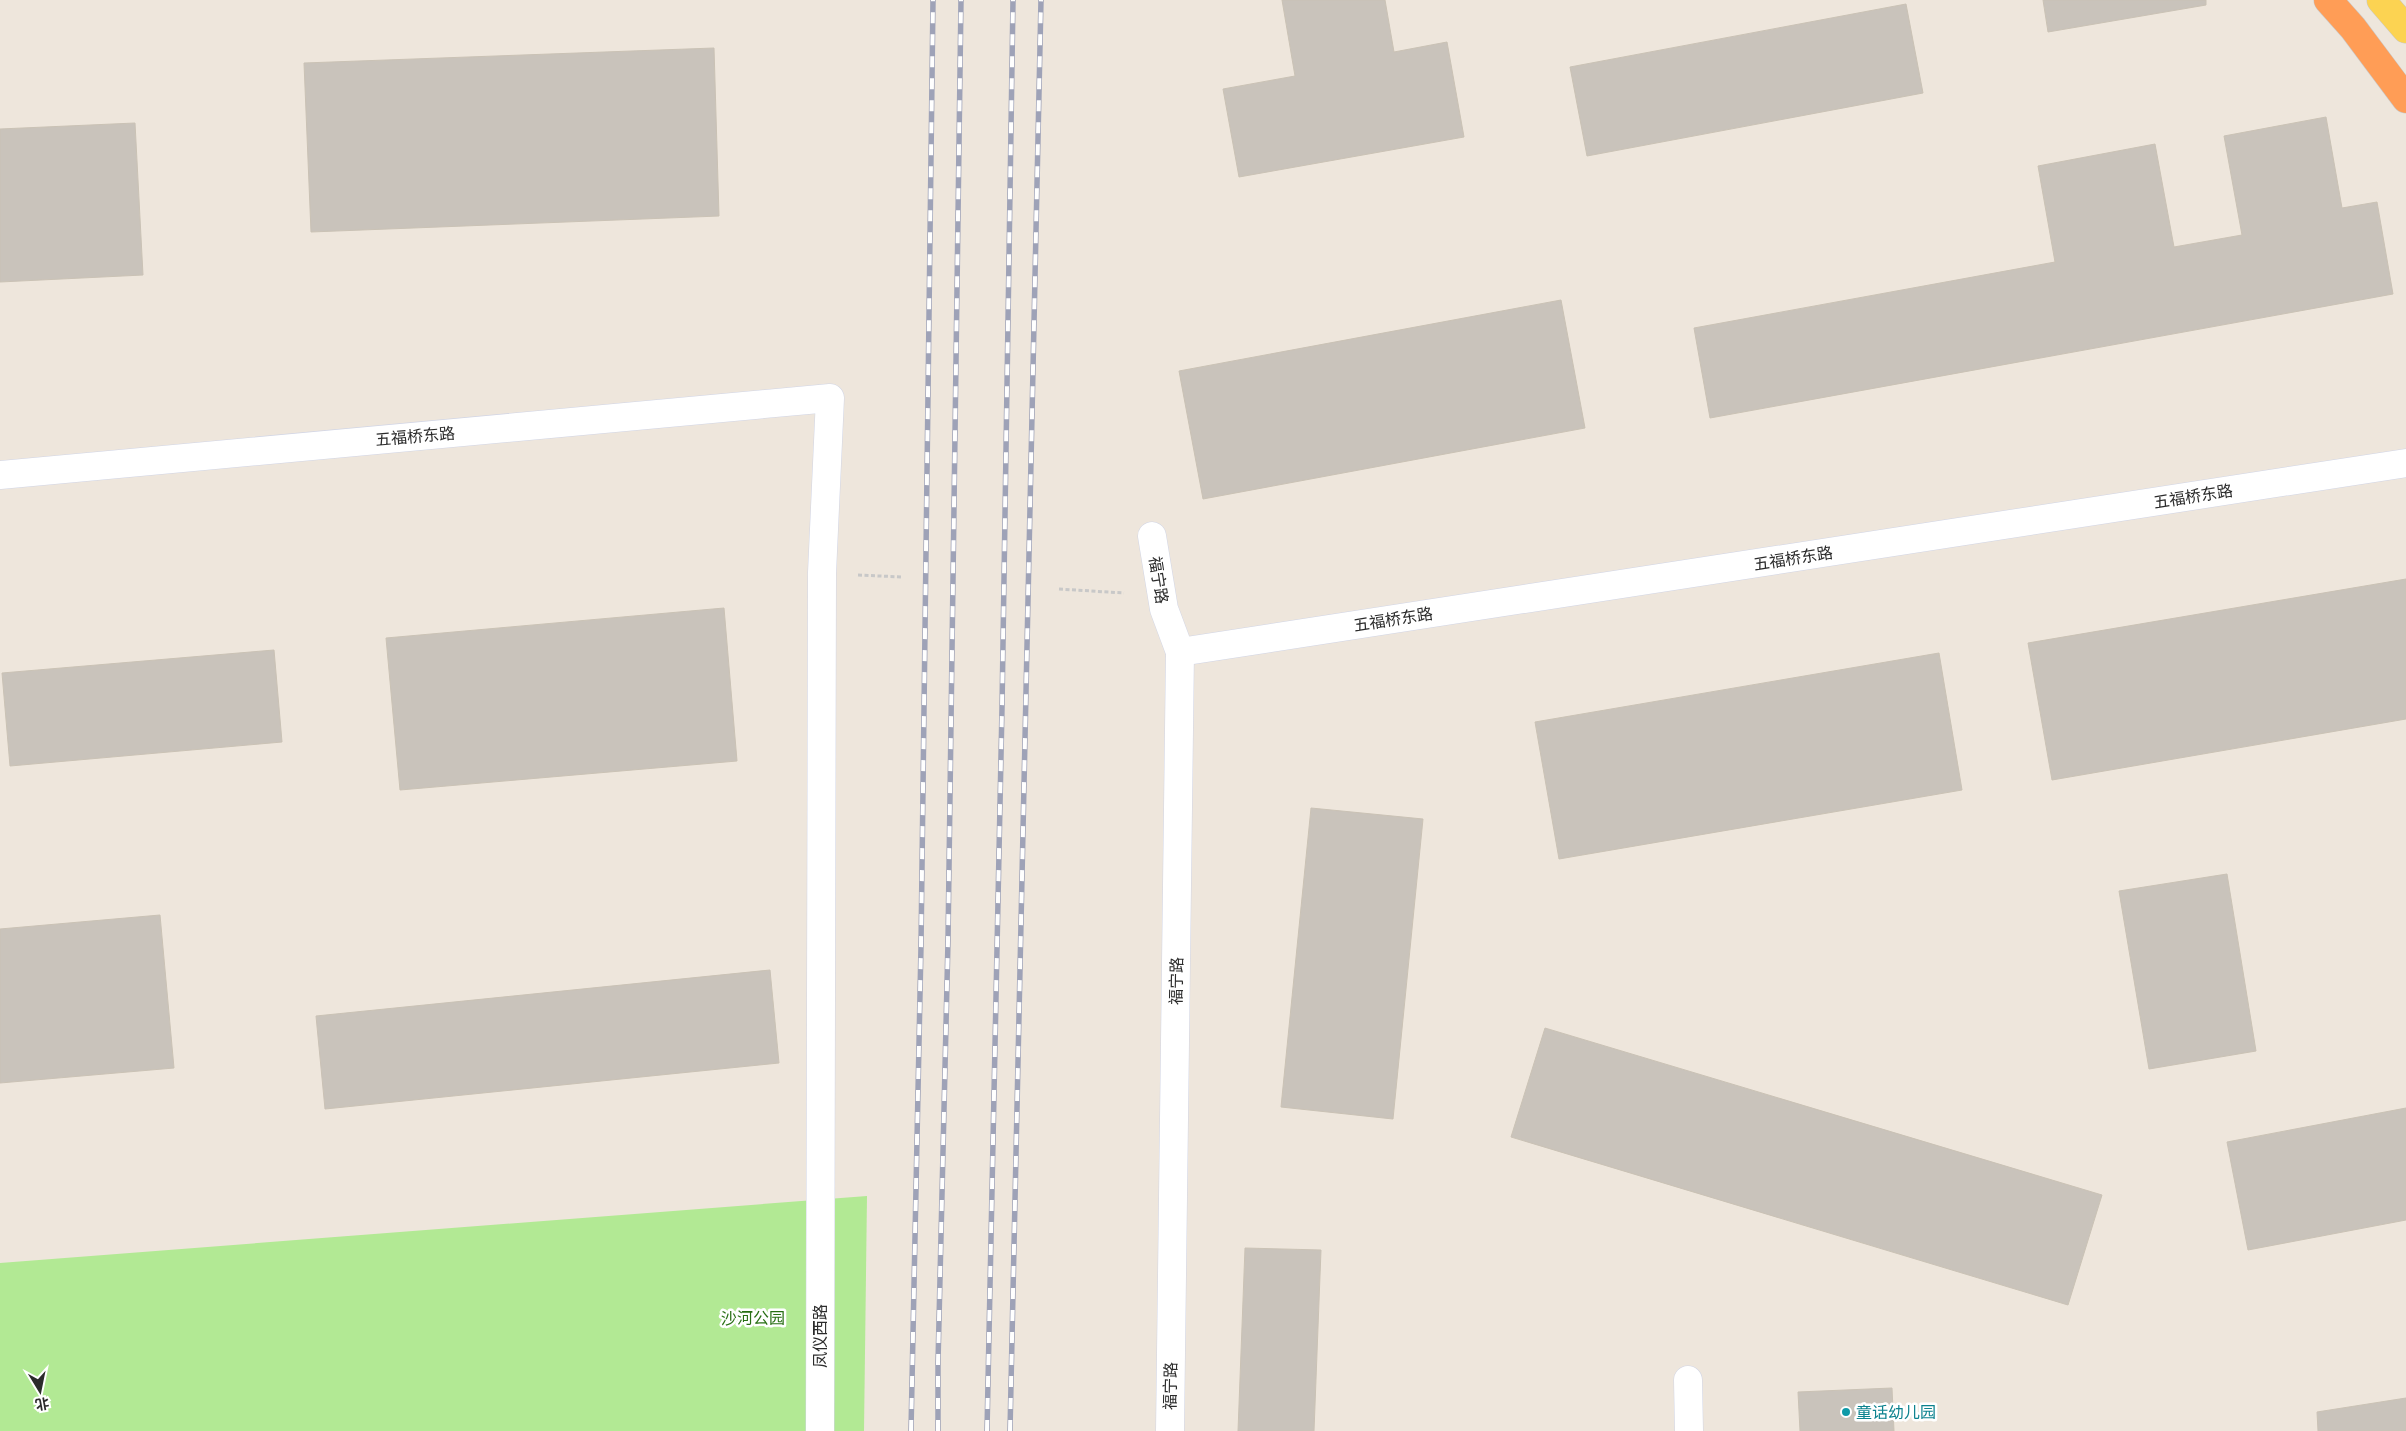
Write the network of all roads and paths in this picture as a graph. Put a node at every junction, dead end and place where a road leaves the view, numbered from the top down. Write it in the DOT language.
graph roads {
  1 [pos="2328,0"];
  2 [pos="2381,0"];
  3 [pos="2406,29"];
  4 [pos="2406,99"];
  5 [pos="830,398"];
  6 [pos="2406,463"];
  7 [pos="0,475"];
  8 [pos="1152,536"];
  9 [pos="822,573"];
  10 [pos="902,577"];
  11 [pos="1059,589"];
  12 [pos="1162,596"];
  13 [pos="1180,652"];
  14 [pos="1688,1380"];
  15 [pos="820,1431"];
  16 [pos="1170,1431"];
  17 [pos="1689,1431"];
  1 -- 4 [label="highway"];
  2 -- 3 [label="main road"];
  5 -- 7 [label="street, 五福桥东路"];
  5 -- 9 [label="street, 凤仪西路"];
  6 -- 13 [label="street, 五福桥东路"];
  8 -- 12 [label="street, 福宁路"];
  9 -- 10 [label="path"];
  9 -- 15 [label="street, 凤仪西路"];
  11 -- 12 [label="path"];
  12 -- 13 [label="street, 福宁路"];
  13 -- 16 [label="street, 福宁路"];
  14 -- 17 [label="street"];
}
